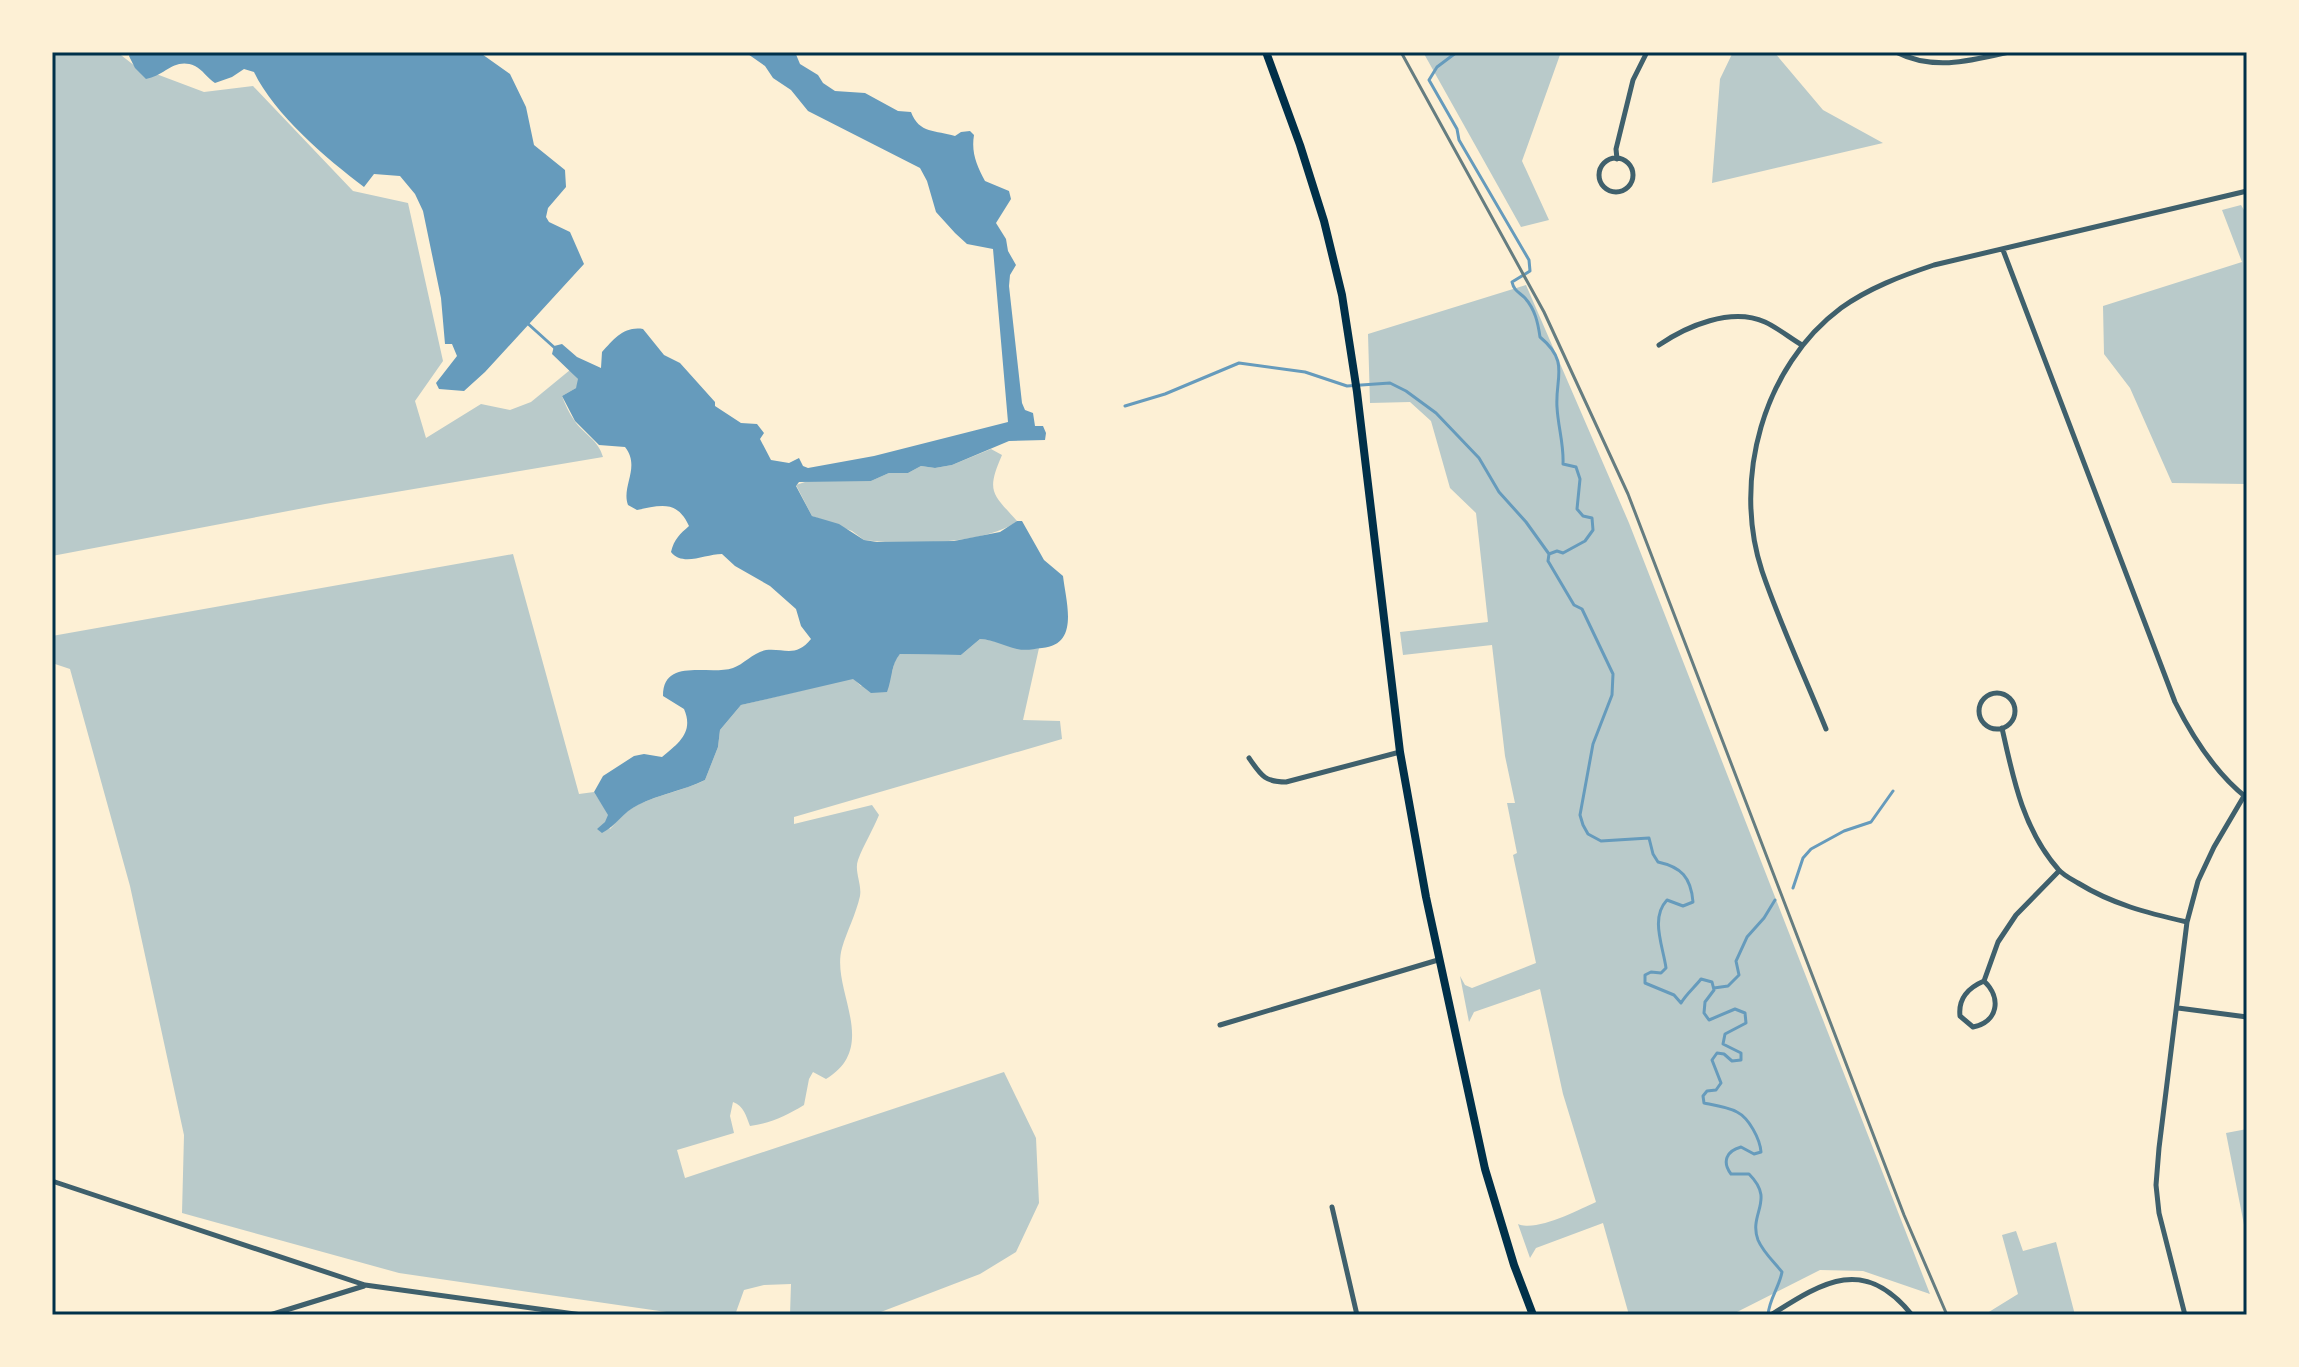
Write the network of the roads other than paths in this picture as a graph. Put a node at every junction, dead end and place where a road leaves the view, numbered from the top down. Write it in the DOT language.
graph roads {
  1 [pos="1266,52"];
  2 [pos="1647,52"];
  3 [pos="1896,52"];
  4 [pos="2009,52"];
  5 [pos="1617,159"];
  6 [pos="2247,191"];
  7 [pos="2003,250"];
  8 [pos="1659,345"];
  9 [pos="1802,345"];
  10 [pos="2002,728"];
  11 [pos="1826,729"];
  12 [pos="1400,752"];
  13 [pos="1249,758"];
  14 [pos="2246,797"];
  15 [pos="2059,871"];
  16 [pos="2187,922"];
  17 [pos="1438,960"];
  18 [pos="1984,981"];
  19 [pos="2178,1008"];
  20 [pos="2247,1017"];
  21 [pos="1220,1025"];
  22 [pos="52,1181"];
  23 [pos="1332,1207"];
  24 [pos="365,1285"];
  25 [pos="1773,1314"];
  26 [pos="270,1315"];
  27 [pos="582,1315"];
  28 [pos="1357,1315"];
  29 [pos="1531,1315"];
  30 [pos="1912,1315"];
  31 [pos="2185,1315"];
  1 -- 12 [label="main road"];
  2 -- 5 [label="street"];
  3 -- 4 [label="street"];
  5 -- 5 [label="street"];
  6 -- 7 [label="street"];
  7 -- 9 [label="street"];
  7 -- 14 [label="street"];
  8 -- 9 [label="street"];
  9 -- 11 [label="street"];
  10 -- 10 [label="street"];
  10 -- 15 [label="street"];
  12 -- 13 [label="street"];
  12 -- 17 [label="main road"];
  14 -- 16 [label="street"];
  15 -- 16 [label="street"];
  15 -- 18 [label="street"];
  16 -- 19 [label="street"];
  17 -- 21 [label="street"];
  17 -- 29 [label="main road"];
  18 -- 18 [label="street"];
  19 -- 20 [label="street"];
  19 -- 31 [label="street"];
  22 -- 24 [label="street"];
  23 -- 28 [label="street"];
  24 -- 26 [label="street"];
  24 -- 27 [label="street"];
  25 -- 30 [label="street"];
}
